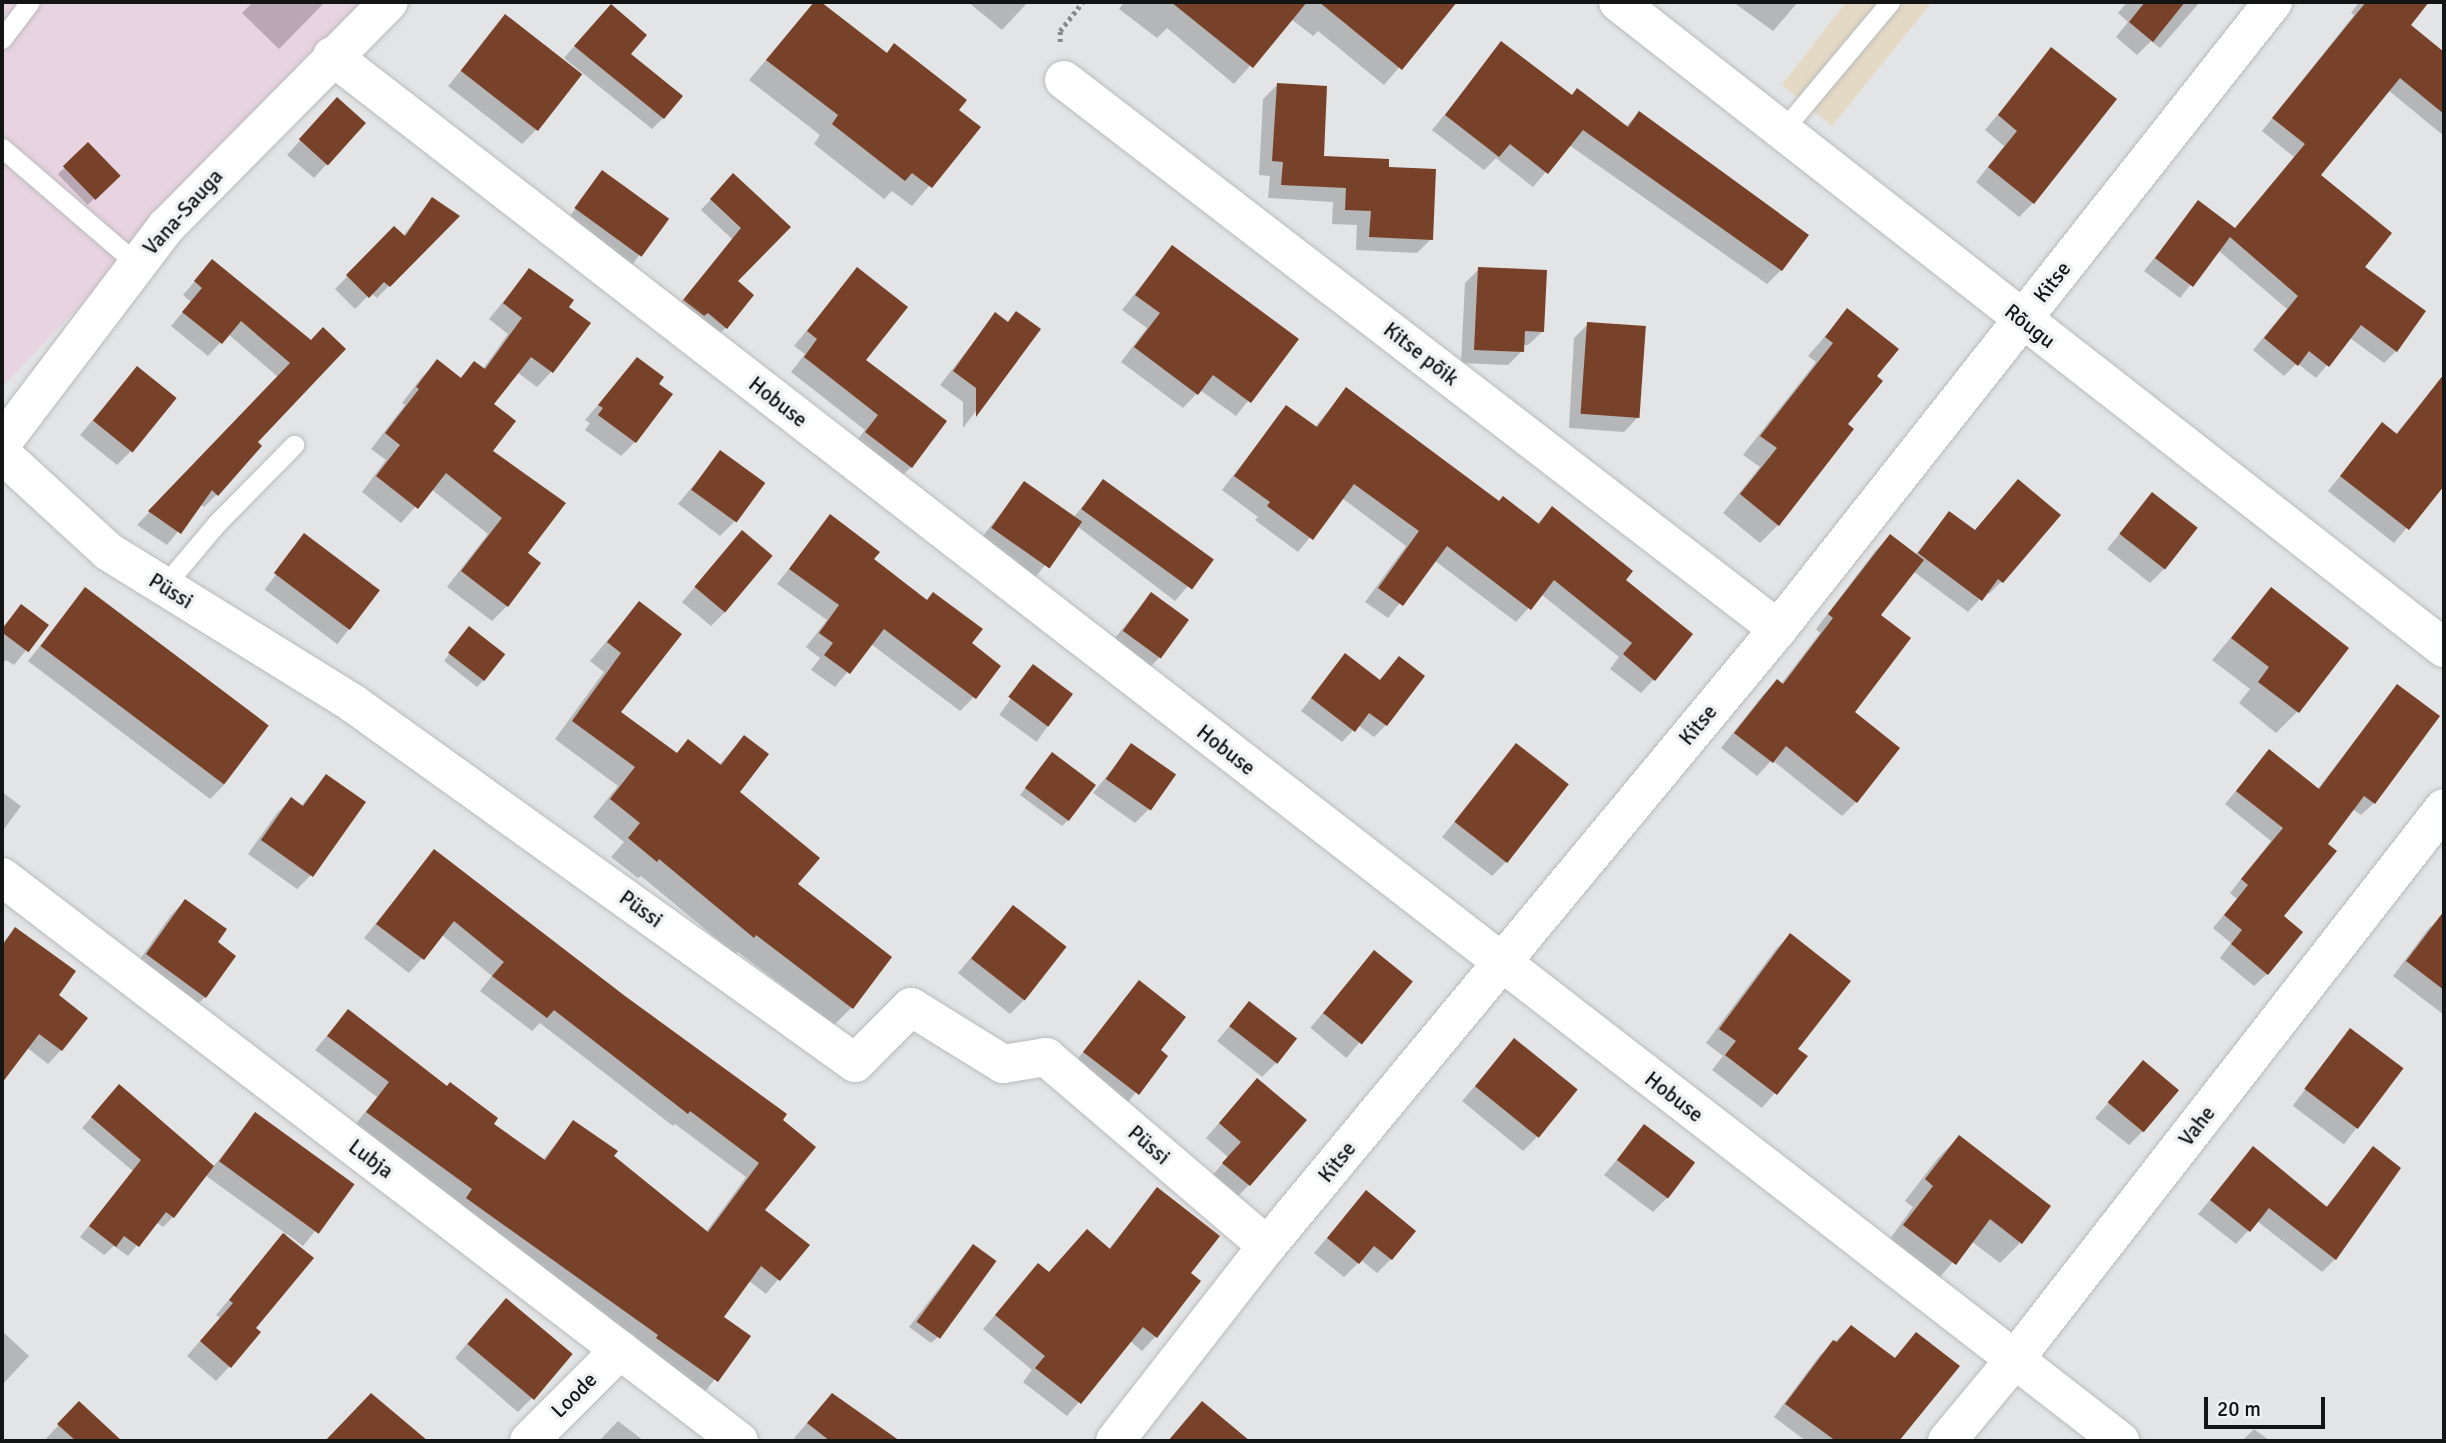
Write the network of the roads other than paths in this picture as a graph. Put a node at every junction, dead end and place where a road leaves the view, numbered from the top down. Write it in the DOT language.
graph roads {
  1 [pos="30,2"];
  2 [pos="388,2"];
  3 [pos="1618,2"];
  4 [pos="1890,2"];
  5 [pos="2273,2"];
  6 [pos="2,39"];
  7 [pos="332,56"];
  8 [pos="1064,80"];
  9 [pos="1783,130"];
  10 [pos="2,148"];
  11 [pos="137,264"];
  12 [pos="2022,320"];
  13 [pos="2,443"];
  14 [pos="294,445"];
  15 [pos="2,454"];
  16 [pos="163,587"];
  17 [pos="1778,629"];
  18 [pos="2444,648"];
  19 [pos="2444,808"];
  20 [pos="2,877"];
  21 [pos="1501,963"];
  22 [pos="1267,1246"];
  23 [pos="620,1350"];
  24 [pos="2015,1359"];
  25 [pos="529,1441"];
  26 [pos="740,1441"];
  27 [pos="1115,1441"];
  28 [pos="1947,1441"];
  29 [pos="2120,1441"];
  1 -- 6 [label="lane"];
  2 -- 7 [label="street, Vana-Sauga"];
  3 -- 9 [label="street, Rõugu"];
  4 -- 9 [label="lane"];
  5 -- 12 [label="street, Kitse"];
  7 -- 11 [label="street, Vana-Sauga"];
  7 -- 21 [label="street, Hobuse"];
  8 -- 17 [label="street, Kitse põik"];
  9 -- 12 [label="street, Rõugu"];
  10 -- 11 [label="lane"];
  11 -- 13 [label="street, Vana-Sauga"];
  12 -- 17 [label="street, Kitse"];
  12 -- 18 [label="street, Rõugu"];
  14 -- 16 [label="lane"];
  15 -- 16 [label="street, Püssi"];
  16 -- 22 [label="street, Püssi"];
  17 -- 21 [label="street, Kitse"];
  19 -- 24 [label="street, Vahe"];
  20 -- 23 [label="street, Lubja"];
  21 -- 22 [label="street, Kitse"];
  21 -- 24 [label="street, Hobuse"];
  22 -- 27 [label="street, Kitse"];
  23 -- 25 [label="street, Loode"];
  23 -- 26 [label="street, Lubja"];
  24 -- 28 [label="street, Vahe"];
  24 -- 29 [label="street, Hobuse"];
}
